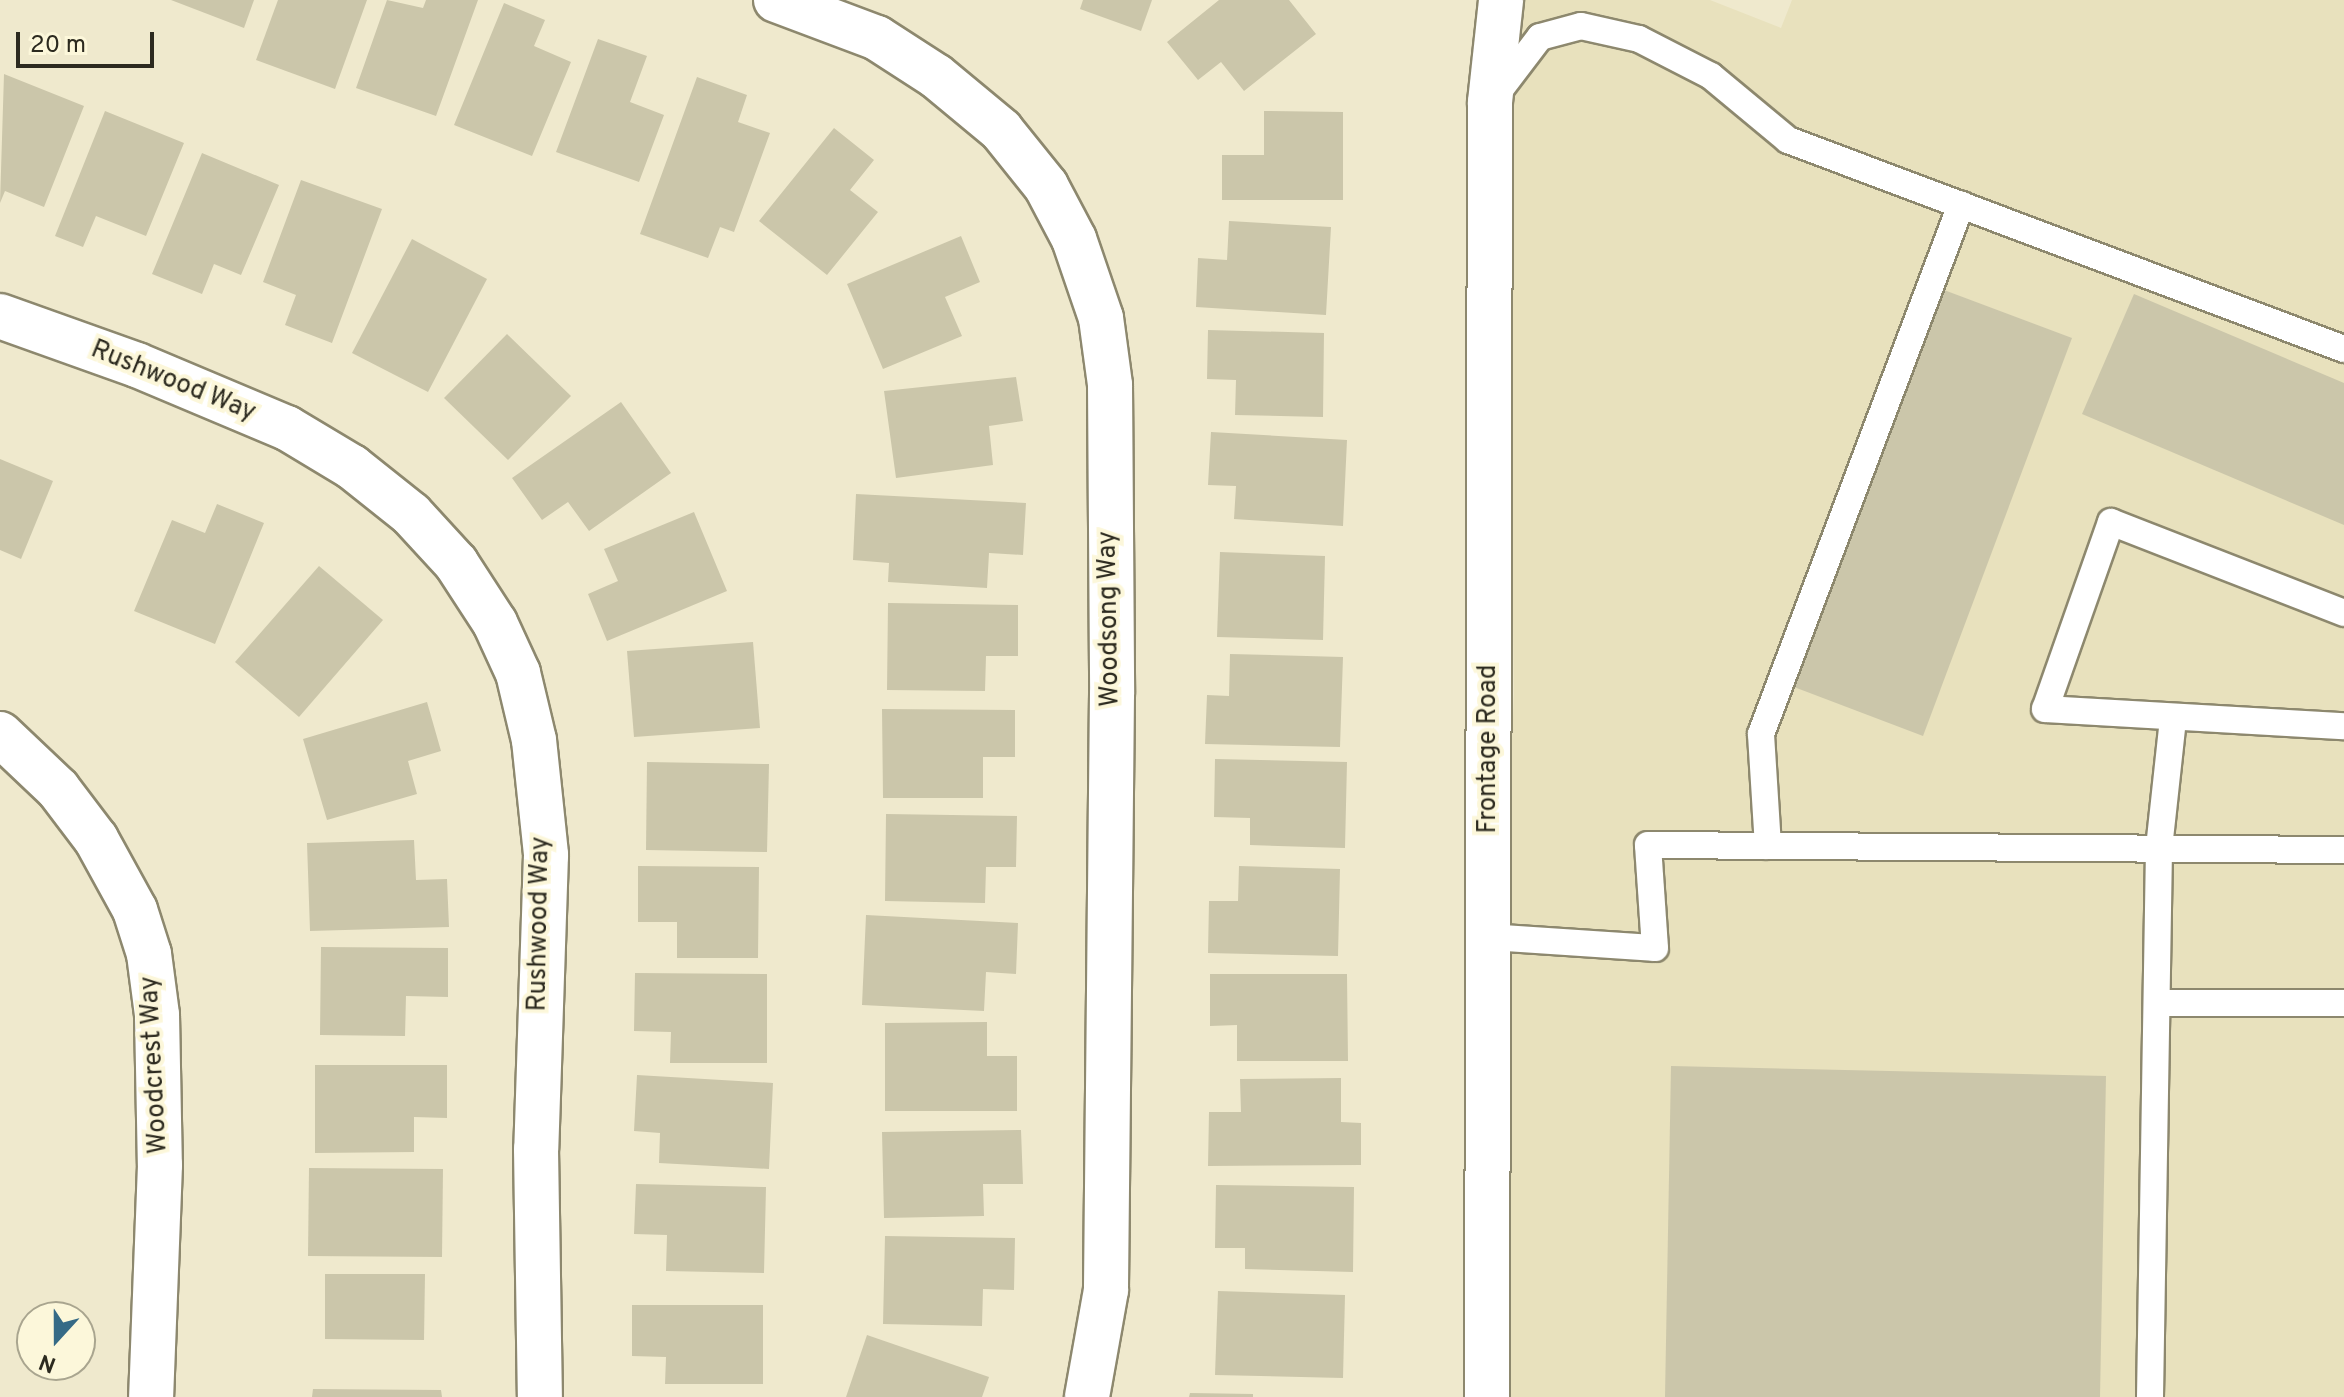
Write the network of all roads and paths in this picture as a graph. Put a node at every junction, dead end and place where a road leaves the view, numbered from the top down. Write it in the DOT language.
graph roads {
  1 [pos="776,0"];
  2 [pos="1501,0"];
  3 [pos="1490,102"];
  4 [pos="1961,205"];
  5 [pos="0,316"];
  6 [pos="2344,349"];
  7 [pos="2344,613"];
  8 [pos="2173,720"];
  9 [pos="2344,726"];
  10 [pos="0,734"];
  11 [pos="1768,846"];
  12 [pos="2159,848"];
  13 [pos="2344,850"];
  14 [pos="1489,937"];
  15 [pos="2157,1003"];
  16 [pos="2344,1003"];
  17 [pos="151,1397"];
  18 [pos="540,1397"];
  19 [pos="1087,1397"];
  20 [pos="1487,1397"];
  21 [pos="2150,1397"];
  1 -- 19 [label="street, Woodsong Way"];
  2 -- 3 [label="street, Frontage Road"];
  3 -- 4 [label="lane"];
  3 -- 14 [label="street, Frontage Road"];
  4 -- 6 [label="lane"];
  4 -- 11 [label="lane"];
  5 -- 18 [label="street, Rushwood Way"];
  7 -- 8 [label="lane"];
  8 -- 9 [label="lane"];
  8 -- 12 [label="lane"];
  10 -- 17 [label="street, Woodcrest Way"];
  11 -- 12 [label="lane"];
  11 -- 14 [label="lane"];
  12 -- 13 [label="lane"];
  12 -- 15 [label="lane"];
  14 -- 20 [label="street, Frontage Road"];
  15 -- 16 [label="lane"];
  15 -- 21 [label="lane"];
}
